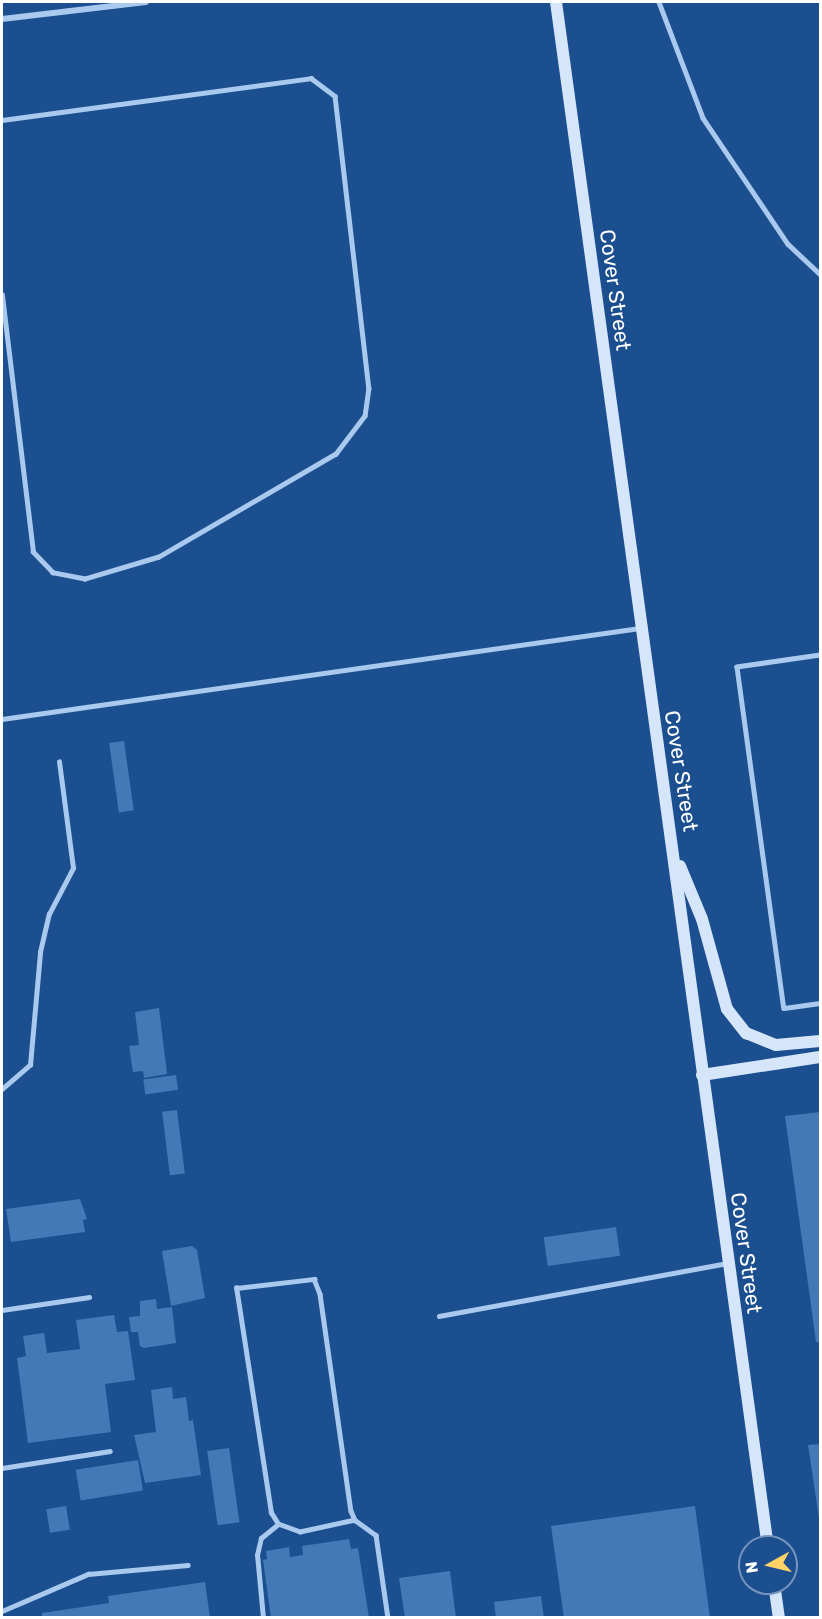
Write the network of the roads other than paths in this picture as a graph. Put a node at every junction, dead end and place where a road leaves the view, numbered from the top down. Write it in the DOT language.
graph roads {
  1 [pos="146,2"];
  2 [pos="556,2"];
  3 [pos="659,2"];
  4 [pos="2,19"];
  5 [pos="2,120"];
  6 [pos="820,274"];
  7 [pos="2,295"];
  8 [pos="641,628"];
  9 [pos="820,655"];
  10 [pos="2,719"];
  11 [pos="58,762"];
  12 [pos="674,851"];
  13 [pos="820,1003"];
  14 [pos="820,1041"];
  15 [pos="820,1057"];
  16 [pos="702,1075"];
  17 [pos="2,1089"];
  18 [pos="728,1263"];
  19 [pos="89,1297"];
  20 [pos="2,1310"];
  21 [pos="440,1316"];
  22 [pos="110,1451"];
  23 [pos="2,1468"];
  24 [pos="355,1520"];
  25 [pos="278,1524"];
  26 [pos="766,1535"];
  27 [pos="188,1565"];
  28 [pos="776,1595"];
  29 [pos="2,1611"];
  30 [pos="263,1617"];
  31 [pos="388,1617"];
  32 [pos="779,1617"];
  1 -- 4 [label="street"];
  2 -- 8 [label="street, Cover Street"];
  3 -- 6 [label="lane"];
  5 -- 7 [label="lane"];
  8 -- 10 [label="lane"];
  8 -- 12 [label="street, Cover Street"];
  9 -- 13 [label="lane"];
  11 -- 17 [label="lane"];
  12 -- 14 [label="street"];
  12 -- 16 [label="street, Cover Street"];
  15 -- 16 [label="street"];
  16 -- 18 [label="street, Cover Street"];
  18 -- 21 [label="lane"];
  18 -- 26 [label="street, Cover Street"];
  19 -- 20 [label="lane"];
  22 -- 23 [label="lane"];
  24 -- 25 [label="lane"];
  24 -- 25 [label="lane"];
  24 -- 31 [label="lane"];
  25 -- 30 [label="lane"];
  27 -- 29 [label="lane"];
  28 -- 32 [label="street"];
}
